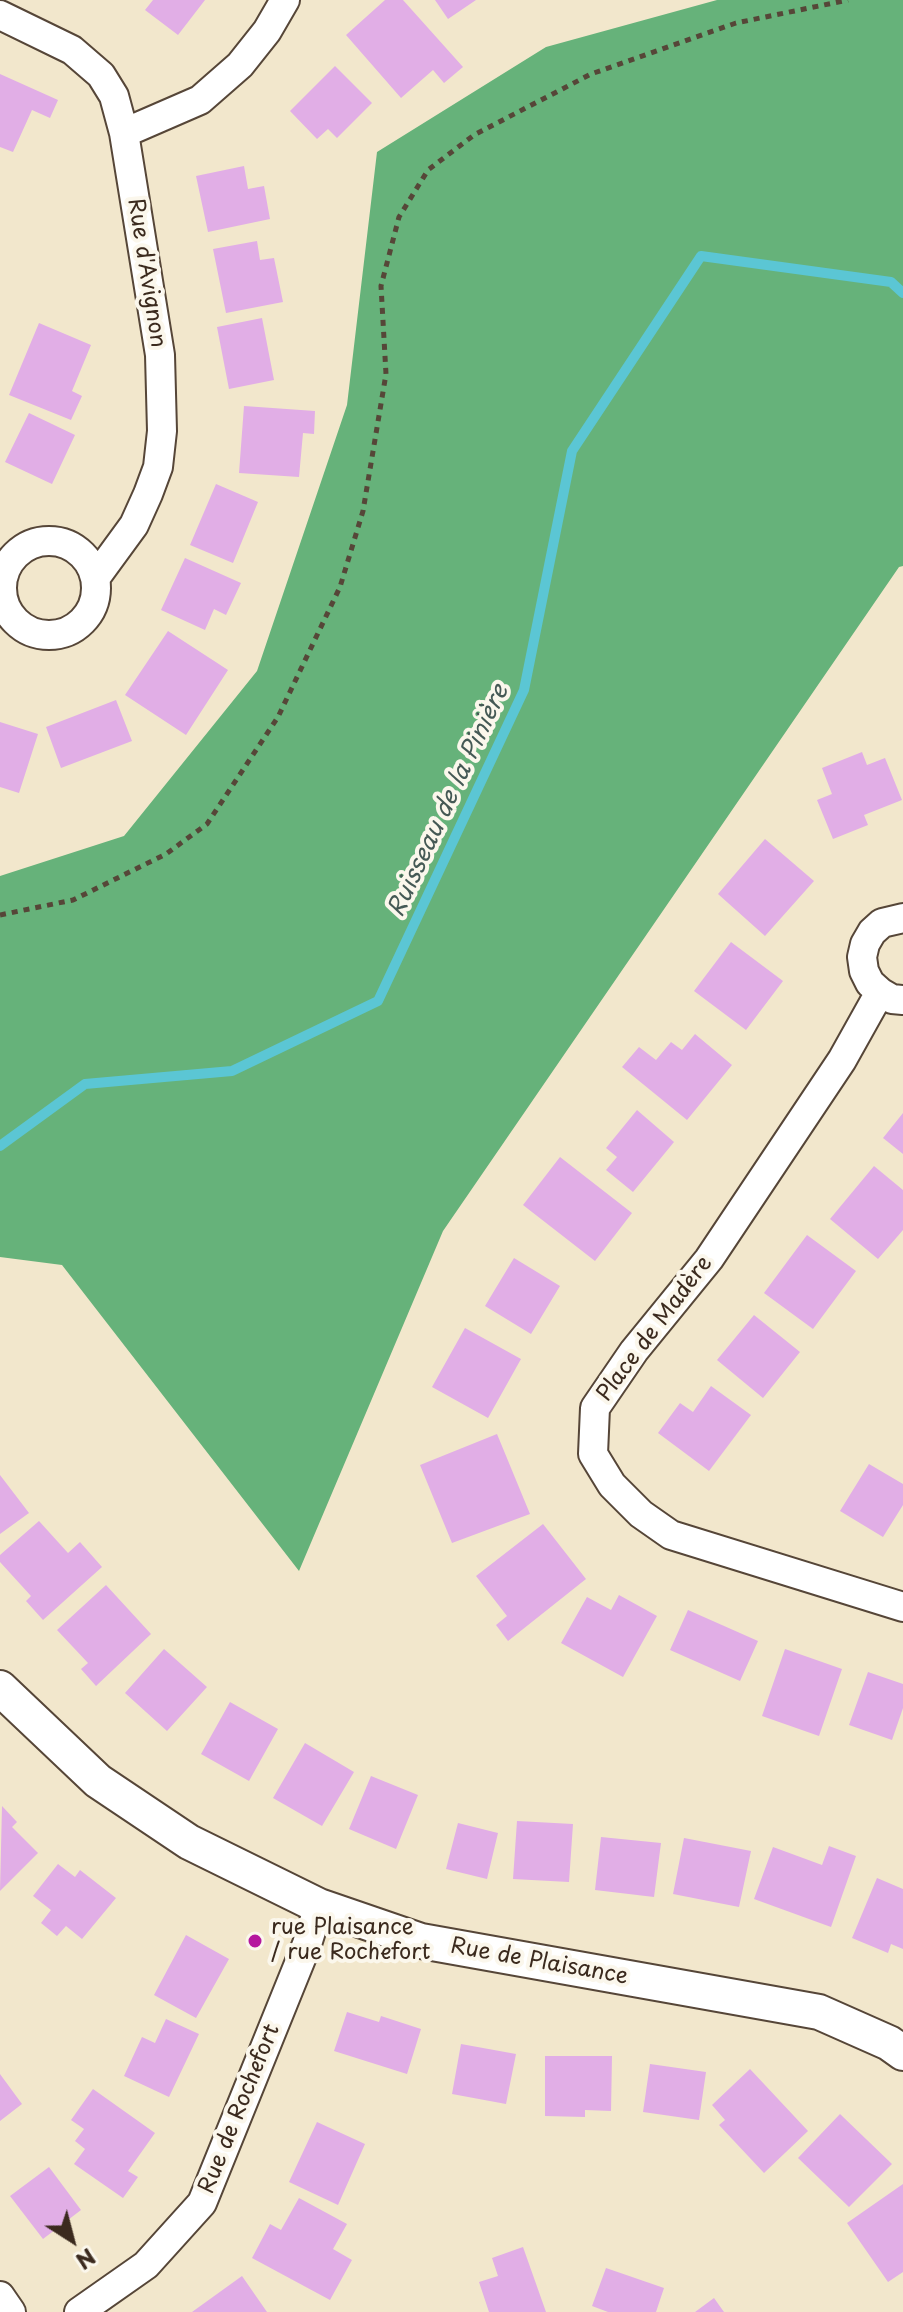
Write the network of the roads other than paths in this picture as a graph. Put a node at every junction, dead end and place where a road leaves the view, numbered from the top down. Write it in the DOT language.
graph roads {
  1 [pos="285,0"];
  2 [pos="0,15"];
  3 [pos="124,133"];
  4 [pos="96,577"];
  5 [pos="903,918"];
  6 [pos="891,996"];
  7 [pos="903,1607"];
  8 [pos="0,1688"];
  9 [pos="319,1906"];
  10 [pos="903,2053"];
  11 [pos="0,2296"];
  12 [pos="11,2312"];
  13 [pos="79,2312"];
  1 -- 3 [label="street"];
  2 -- 3 [label="street, Rue d'Avignon"];
  3 -- 4 [label="street, Rue d'Avignon"];
  5 -- 6 [label="street, Place de Madère"];
  6 -- 7 [label="street, Place de Madère"];
  8 -- 9 [label="street, Rue de Plaisance"];
  9 -- 10 [label="street, Rue de Plaisance"];
  9 -- 13 [label="street, Rue de Rochefort"];
  11 -- 12 [label="street"];
}
